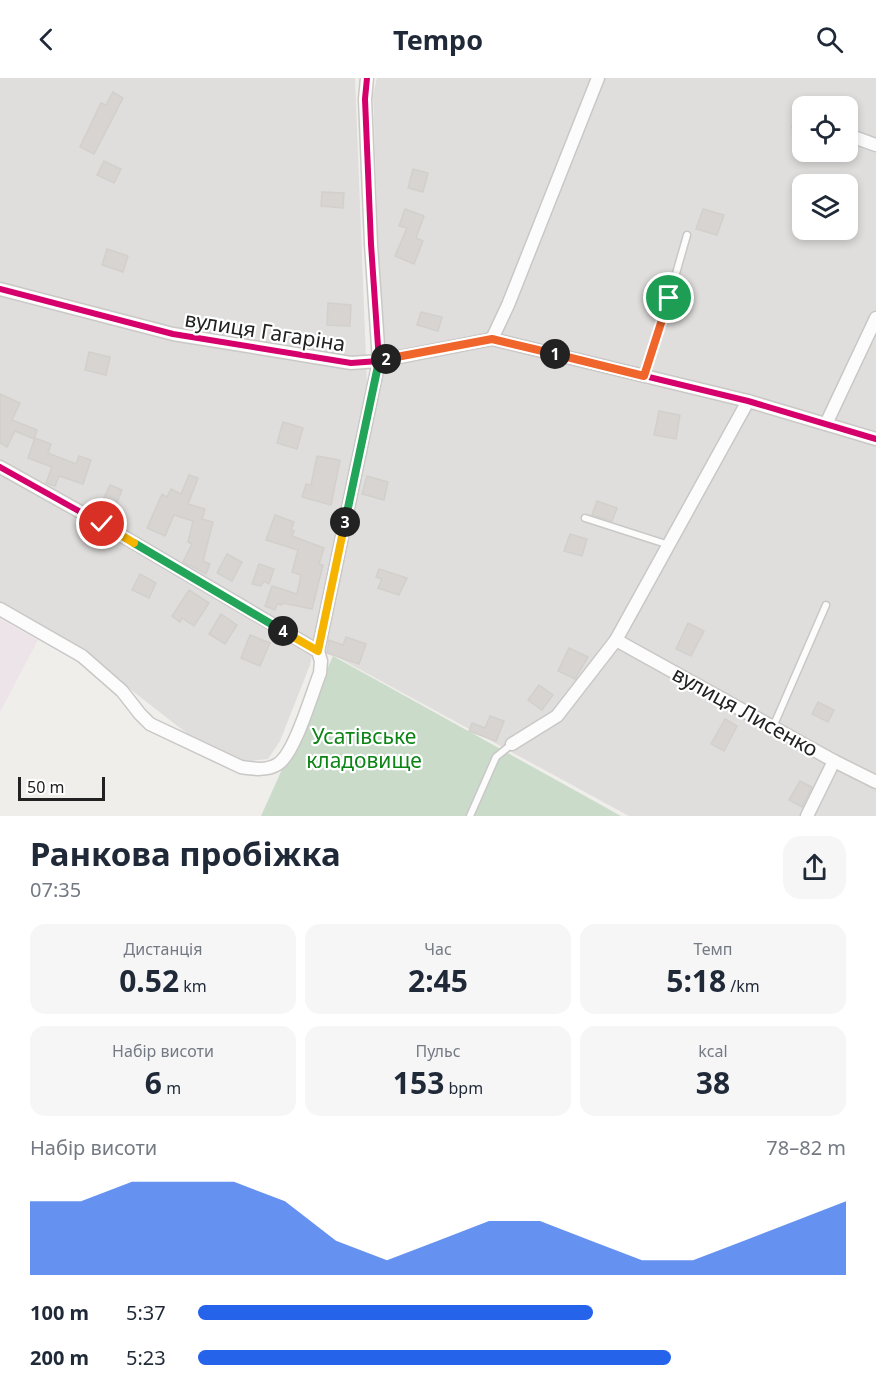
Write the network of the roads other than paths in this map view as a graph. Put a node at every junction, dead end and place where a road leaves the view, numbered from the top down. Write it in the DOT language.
graph roads {
  1 [pos="367,78"];
  2 [pos="597,78"];
  3 [pos="858,139"];
  4 [pos="876,145"];
  5 [pos="687,235"];
  6 [pos="0,289"];
  7 [pos="876,318"];
  8 [pos="492,339"];
  9 [pos="379,361"];
  10 [pos="644,376"];
  11 [pos="748,401"];
  12 [pos="826,424"];
  13 [pos="876,440"];
  14 [pos="0,467"];
  15 [pos="585,518"];
  16 [pos="669,545"];
  17 [pos="826,605"];
  18 [pos="0,609"];
  19 [pos="616,640"];
  20 [pos="318,651"];
  21 [pos="773,727"];
  22 [pos="512,744"];
  23 [pos="834,760"];
  24 [pos="876,782"];
  25 [pos="470,816"];
  26 [pos="807,816"];
  1 -- 9 [label="street"];
  2 -- 8 [label="street"];
  3 -- 4 [label="street"];
  5 -- 10 [label="lane"];
  6 -- 9 [label="street, вулиця Гагаріна"];
  7 -- 12 [label="street"];
  8 -- 9 [label="street, вулиця Гагаріна"];
  8 -- 10 [label="street, вулиця Гагаріна"];
  9 -- 20 [label="street"];
  10 -- 11 [label="street, вулиця Гагаріна"];
  11 -- 12 [label="street, вулиця Гагаріна"];
  11 -- 16 [label="street"];
  12 -- 13 [label="street, вулиця Гагаріна"];
  14 -- 20 [label="street"];
  15 -- 16 [label="lane"];
  16 -- 19 [label="street"];
  17 -- 21 [label="lane"];
  18 -- 20 [label="street"];
  19 -- 21 [label="street, вулиця Лисенко"];
  19 -- 22 [label="street"];
  21 -- 23 [label="street, вулиця Лисенко"];
  22 -- 25 [label="lane"];
  23 -- 24 [label="street, вулиця Лисенко"];
  23 -- 26 [label="street"];
}
